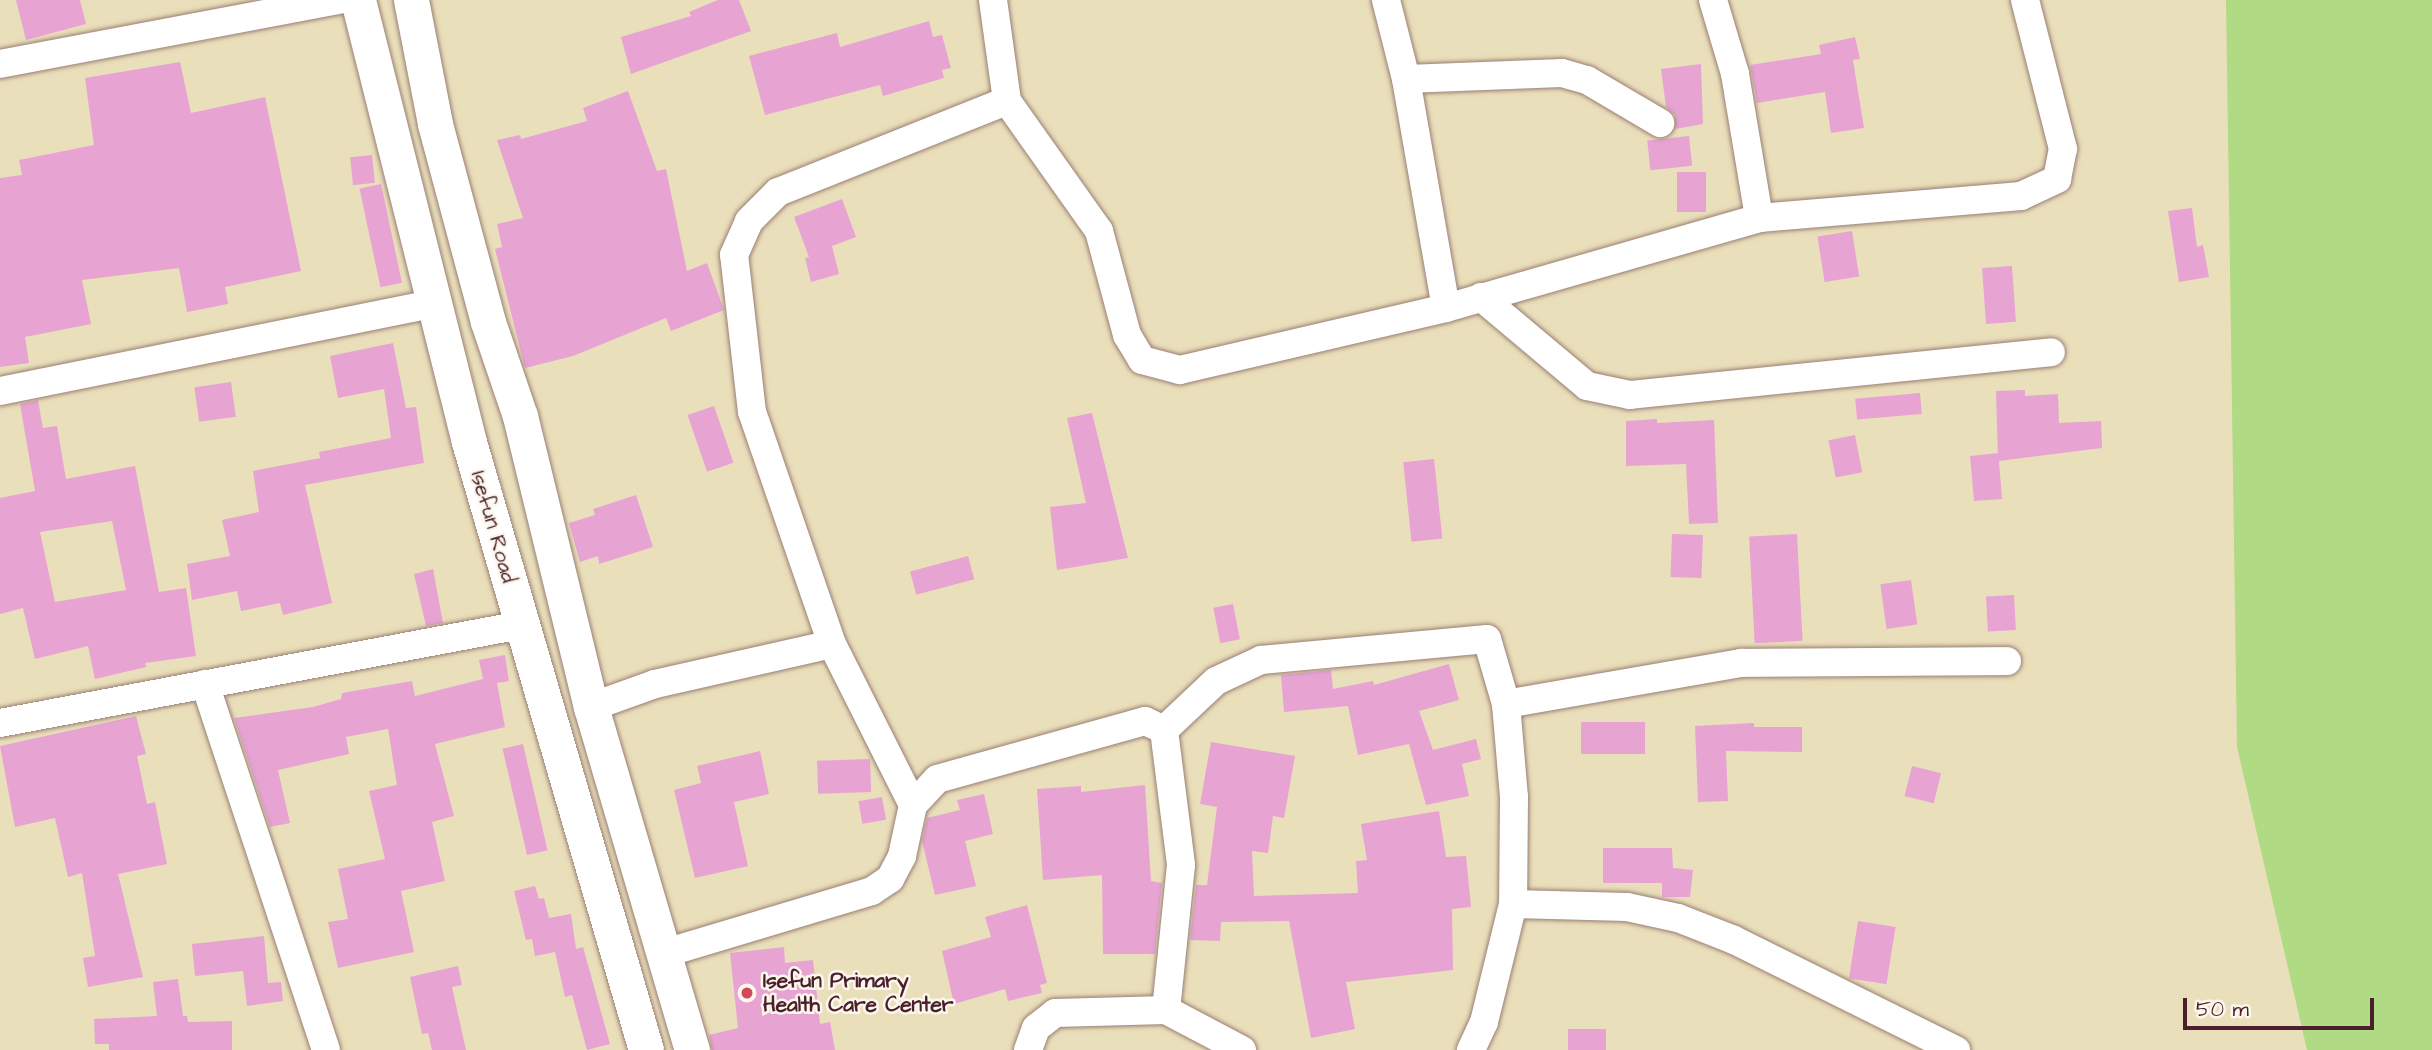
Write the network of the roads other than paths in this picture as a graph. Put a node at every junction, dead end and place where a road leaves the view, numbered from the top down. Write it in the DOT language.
graph roads {
  1 [pos="340,0"];
  2 [pos="358,0"];
  3 [pos="411,0"];
  4 [pos="993,0"];
  5 [pos="1386,0"];
  6 [pos="1713,0"];
  7 [pos="2025,0"];
  8 [pos="0,64"];
  9 [pos="1406,79"];
  10 [pos="1007,102"];
  11 [pos="1660,123"];
  12 [pos="1759,218"];
  13 [pos="1481,297"];
  14 [pos="435,303"];
  15 [pos="1446,308"];
  16 [pos="2051,352"];
  17 [pos="0,391"];
  18 [pos="521,625"];
  19 [pos="832,644"];
  20 [pos="2007,662"];
  21 [pos="205,684"];
  22 [pos="1506,704"];
  23 [pos="591,707"];
  24 [pos="0,723"];
  25 [pos="1164,730"];
  26 [pos="914,805"];
  27 [pos="1513,904"];
  28 [pos="662,954"];
  29 [pos="1166,1010"];
  30 [pos="326,1050"];
  31 [pos="646,1050"];
  32 [pos="692,1050"];
  33 [pos="1028,1050"];
  34 [pos="1242,1050"];
  35 [pos="1471,1050"];
  36 [pos="1956,1050"];
  1 -- 8 [label="street"];
  2 -- 14 [label="street, Isefun Road"];
  3 -- 23 [label="street"];
  4 -- 10 [label="street"];
  5 -- 9 [label="street"];
  6 -- 12 [label="street"];
  7 -- 12 [label="street"];
  9 -- 11 [label="street"];
  9 -- 15 [label="street"];
  10 -- 15 [label="street"];
  10 -- 19 [label="street"];
  12 -- 13 [label="street"];
  13 -- 15 [label="street"];
  13 -- 16 [label="street"];
  14 -- 17 [label="street"];
  14 -- 18 [label="street, Isefun Road"];
  18 -- 21 [label="street"];
  18 -- 31 [label="street, Isefun Road"];
  19 -- 23 [label="street"];
  19 -- 26 [label="street"];
  20 -- 22 [label="street"];
  21 -- 24 [label="street"];
  21 -- 30 [label="street"];
  22 -- 25 [label="street"];
  22 -- 27 [label="street"];
  23 -- 28 [label="street"];
  25 -- 26 [label="street"];
  25 -- 29 [label="street"];
  26 -- 28 [label="street"];
  27 -- 35 [label="street"];
  27 -- 36 [label="street"];
  28 -- 32 [label="street"];
  29 -- 33 [label="street"];
  29 -- 34 [label="street"];
}
